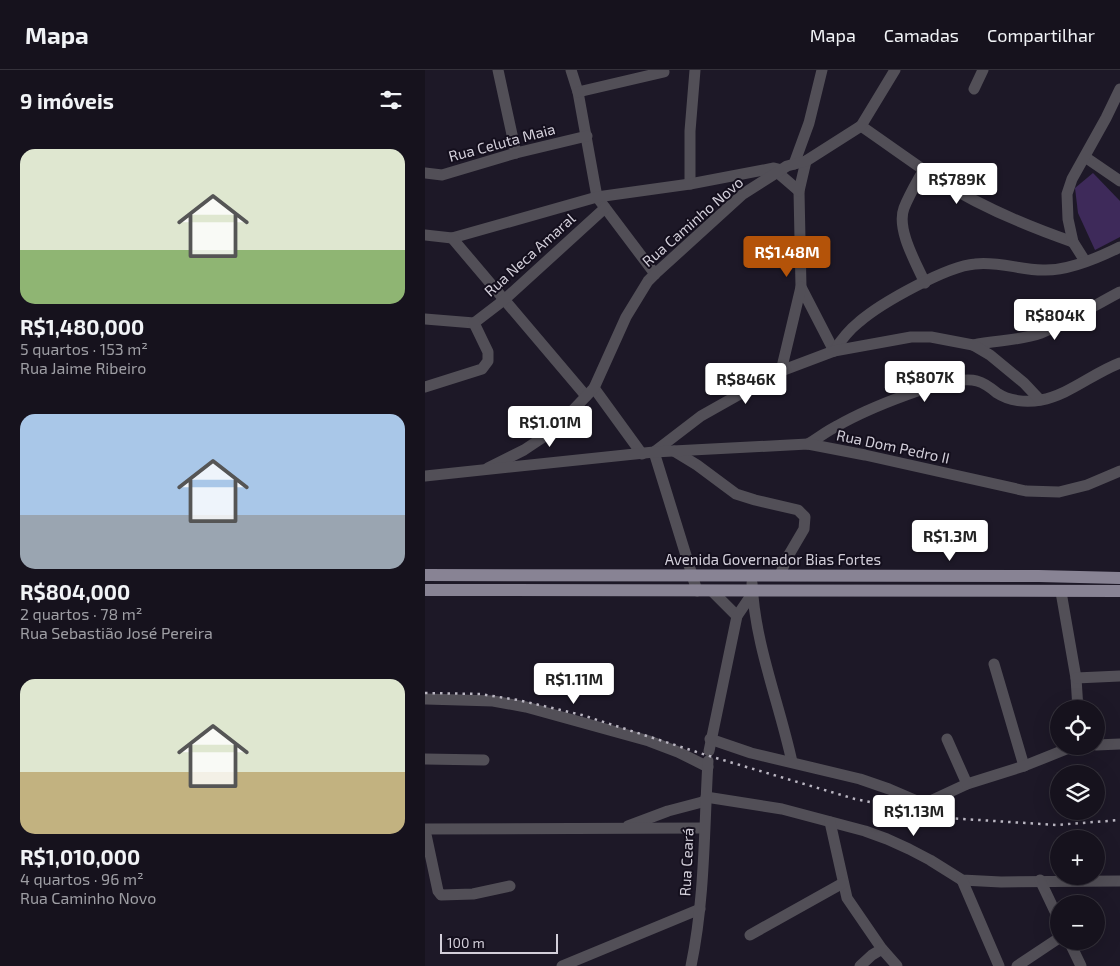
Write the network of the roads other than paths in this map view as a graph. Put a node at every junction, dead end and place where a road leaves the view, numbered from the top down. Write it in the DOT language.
graph roads {
  1 [pos="498,70"];
  2 [pos="571,70"];
  3 [pos="695,70"];
  4 [pos="822,70"];
  5 [pos="895,70"];
  6 [pos="983,70"];
  7 [pos="663,71"];
  8 [pos="974,89"];
  9 [pos="1120,89"];
  10 [pos="578,92"];
  11 [pos="861,126"];
  12 [pos="587,136"];
  13 [pos="516,153"];
  14 [pos="1085,157"];
  15 [pos="806,160"];
  16 [pos="794,164"];
  17 [pos="924,169"];
  18 [pos="779,171"];
  19 [pos="425,173"];
  20 [pos="1120,181"];
  21 [pos="690,184"];
  22 [pos="799,191"];
  23 [pos="597,197"];
  24 [pos="605,208"];
  25 [pos="425,235"];
  26 [pos="453,238"];
  27 [pos="1073,242"];
  28 [pos="1120,247"];
  29 [pos="1085,261"];
  30 [pos="655,274"];
  31 [pos="925,283"];
  32 [pos="801,287"];
  33 [pos="1120,292"];
  34 [pos="504,300"];
  35 [pos="425,319"];
  36 [pos="474,323"];
  37 [pos="973,345"];
  38 [pos="834,351"];
  39 [pos="1120,363"];
  40 [pos="781,371"];
  41 [pos="425,387"];
  42 [pos="590,392"];
  43 [pos="1040,400"];
  44 [pos="808,444"];
  45 [pos="674,451"];
  46 [pos="648,453"];
  47 [pos="1120,471"];
  48 [pos="479,472"];
  49 [pos="425,476"];
  50 [pos="425,575"];
  51 [pos="780,575"];
  52 [pos="519,576"];
  53 [pos="692,576"];
  54 [pos="751,576"];
  55 [pos="869,576"];
  56 [pos="1039,576"];
  57 [pos="1120,578"];
  58 [pos="425,590"];
  59 [pos="519,590"];
  60 [pos="869,590"];
  61 [pos="697,591"];
  62 [pos="712,591"];
  63 [pos="1041,591"];
  64 [pos="1120,591"];
  65 [pos="1061,592"];
  66 [pos="752,593"];
  67 [pos="737,616"];
  68 [pos="994,664"];
  69 [pos="1120,676"];
  70 [pos="1076,678"];
  71 [pos="426,699"];
  72 [pos="1077,700"];
  73 [pos="710,739"];
  74 [pos="947,739"];
  75 [pos="1120,744"];
  76 [pos="1105,745"];
  77 [pos="1052,755"];
  78 [pos="425,759"];
  79 [pos="708,759"];
  80 [pos="484,760"];
  81 [pos="792,762"];
  82 [pos="1024,766"];
  83 [pos="967,784"];
  84 [pos="706,799"];
  85 [pos="829,822"];
  86 [pos="624,828"];
  87 [pos="705,828"];
  88 [pos="425,830"];
  89 [pos="962,880"];
  90 [pos="1040,880"];
  91 [pos="1120,881"];
  92 [pos="843,883"];
  93 [pos="511,886"];
  94 [pos="1050,901"];
  95 [pos="700,909"];
  96 [pos="750,935"];
  97 [pos="1050,944"];
  98 [pos="882,949"];
  99 [pos="1073,950"];
  100 [pos="562,966"];
  101 [pos="691,966"];
  102 [pos="859,966"];
  103 [pos="897,966"];
  104 [pos="999,966"];
  105 [pos="1017,966"];
  106 [pos="1081,966"];
  1 -- 13 [label="street"];
  2 -- 10 [label="street"];
  3 -- 21 [label="street"];
  4 -- 16 [label="street"];
  5 -- 11 [label="street"];
  6 -- 8 [label="street"];
  7 -- 10 [label="street"];
  9 -- 14 [label="street"];
  10 -- 12 [label="street"];
  11 -- 15 [label="street, Rua Caminho Novo"];
  11 -- 17 [label="street"];
  12 -- 13 [label="street, Rua Celuta Maia"];
  12 -- 23 [label="street"];
  13 -- 19 [label="street, Rua Celuta Maia"];
  14 -- 20 [label="street"];
  14 -- 27 [label="street"];
  15 -- 16 [label="street, Rua Caminho Novo"];
  15 -- 22 [label="street"];
  16 -- 18 [label="street, Rua Caminho Novo"];
  17 -- 27 [label="street"];
  17 -- 31 [label="street"];
  18 -- 21 [label="street"];
  18 -- 22 [label="street"];
  18 -- 30 [label="street, Rua Caminho Novo"];
  21 -- 23 [label="street"];
  22 -- 32 [label="street"];
  23 -- 24 [label="street"];
  23 -- 26 [label="street"];
  24 -- 30 [label="street"];
  24 -- 34 [label="street, Rua Neca Amaral"];
  25 -- 26 [label="street"];
  26 -- 34 [label="street"];
  27 -- 29 [label="street"];
  28 -- 29 [label="street"];
  29 -- 31 [label="street"];
  30 -- 42 [label="street, Rua Caminho Novo"];
  31 -- 38 [label="street"];
  32 -- 38 [label="street"];
  32 -- 40 [label="street"];
  33 -- 37 [label="street"];
  34 -- 36 [label="street, Rua Neca Amaral"];
  34 -- 42 [label="street"];
  35 -- 36 [label="street"];
  36 -- 41 [label="street"];
  37 -- 38 [label="street"];
  37 -- 43 [label="street"];
  38 -- 40 [label="street"];
  39 -- 43 [label="street"];
  40 -- 46 [label="street"];
  42 -- 46 [label="street"];
  42 -- 48 [label="street, Rua Caminho Novo"];
  43 -- 44 [label="street"];
  44 -- 45 [label="street, Rua Dom Pedro II"];
  44 -- 47 [label="street, Rua Dom Pedro II"];
  45 -- 46 [label="street, Rua Dom Pedro II"];
  45 -- 51 [label="street"];
  46 -- 48 [label="street, Rua Dom Pedro II"];
  46 -- 53 [label="street"];
  48 -- 49 [label="street, Rua Dom Pedro II"];
  50 -- 52 [label="main road, Avenida Governador Bias Fortes"];
  51 -- 54 [label="main road, Avenida Governador Bias Fortes"];
  51 -- 55 [label="main road, Avenida Governador Bias Fortes"];
  52 -- 53 [label="main road, Avenida Governador Bias Fortes"];
  52 -- 59 [label="main road"];
  53 -- 54 [label="main road, Avenida Governador Bias Fortes"];
  53 -- 61 [label="street"];
  54 -- 66 [label="street"];
  55 -- 56 [label="main road, Avenida Governador Bias Fortes"];
  55 -- 60 [label="main road"];
  56 -- 57 [label="main road, Avenida Governador Bias Fortes"];
  56 -- 63 [label="main road"];
  58 -- 59 [label="main road, Avenida Governador Bias Fortes"];
  59 -- 61 [label="main road, Avenida Governador Bias Fortes"];
  60 -- 63 [label="main road, Avenida Governador Bias Fortes"];
  60 -- 66 [label="main road, Avenida Governador Bias Fortes"];
  61 -- 62 [label="main road, Avenida Governador Bias Fortes"];
  62 -- 66 [label="main road, Avenida Governador Bias Fortes"];
  62 -- 67 [label="street"];
  63 -- 65 [label="main road, Avenida Governador Bias Fortes"];
  64 -- 65 [label="main road, Avenida Governador Bias Fortes"];
  65 -- 70 [label="street"];
  66 -- 67 [label="street, Rua Ceará"];
  66 -- 81 [label="street"];
  67 -- 73 [label="street, Rua Ceará"];
  68 -- 82 [label="street"];
  69 -- 70 [label="street"];
  70 -- 72 [label="street"];
  71 -- 79 [label="street"];
  73 -- 79 [label="street, Rua Ceará"];
  73 -- 81 [label="street"];
  74 -- 83 [label="street"];
  75 -- 76 [label="street"];
  77 -- 82 [label="street"];
  78 -- 80 [label="street"];
  79 -- 84 [label="street, Rua Ceará"];
  81 -- 83 [label="street"];
  82 -- 83 [label="street"];
  84 -- 85 [label="street"];
  84 -- 86 [label="street"];
  84 -- 87 [label="street, Rua Ceará"];
  85 -- 89 [label="street"];
  85 -- 92 [label="street"];
  86 -- 87 [label="street"];
  86 -- 88 [label="street"];
  87 -- 95 [label="street, Rua Ceará"];
  88 -- 93 [label="street"];
  89 -- 90 [label="street"];
  89 -- 104 [label="street"];
  90 -- 91 [label="street"];
  90 -- 94 [label="street"];
  92 -- 96 [label="street"];
  92 -- 98 [label="street"];
  95 -- 100 [label="street"];
  95 -- 101 [label="street, Rua Ceará"];
  97 -- 105 [label="street"];
  98 -- 102 [label="street"];
  98 -- 103 [label="street"];
  99 -- 106 [label="street"];
}
